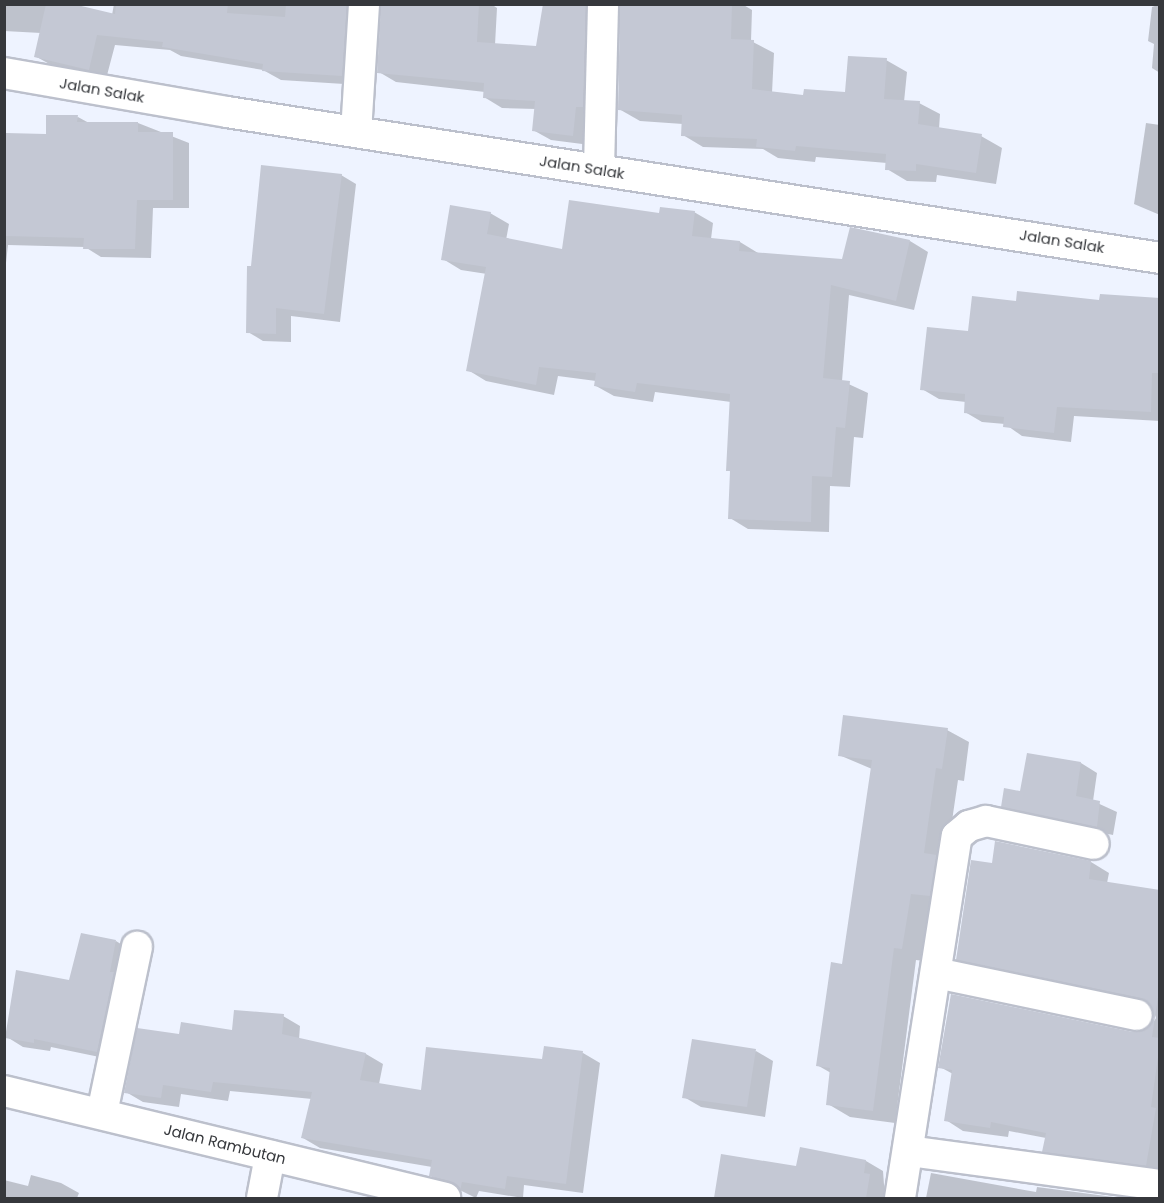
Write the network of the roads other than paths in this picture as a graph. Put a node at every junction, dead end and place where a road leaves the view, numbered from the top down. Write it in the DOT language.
graph roads {
  1 [pos="364,4"];
  2 [pos="603,4"];
  3 [pos="4,73"];
  4 [pos="356,132"];
  5 [pos="598,169"];
  6 [pos="1160,258"];
  7 [pos="1094,844"];
  8 [pos="136,947"];
  9 [pos="936,973"];
  10 [pos="1137,1014"];
  11 [pos="4,1091"];
  12 [pos="102,1113"];
  13 [pos="909,1151"];
  14 [pos="270,1156"];
  15 [pos="1154,1184"];
  16 [pos="262,1198"];
  17 [pos="445,1198"];
  18 [pos="900,1198"];
  1 -- 4 [label="street"];
  2 -- 5 [label="street"];
  3 -- 4 [label="street, Jalan Salak"];
  4 -- 5 [label="street, Jalan Salak"];
  5 -- 6 [label="street, Jalan Salak"];
  7 -- 9 [label="street"];
  8 -- 12 [label="street"];
  9 -- 10 [label="street"];
  9 -- 13 [label="street"];
  11 -- 12 [label="street, Jalan Rambutan"];
  12 -- 14 [label="street, Jalan Rambutan"];
  13 -- 15 [label="street"];
  13 -- 18 [label="street"];
  14 -- 16 [label="street"];
  14 -- 17 [label="street, Jalan Rambutan"];
}
